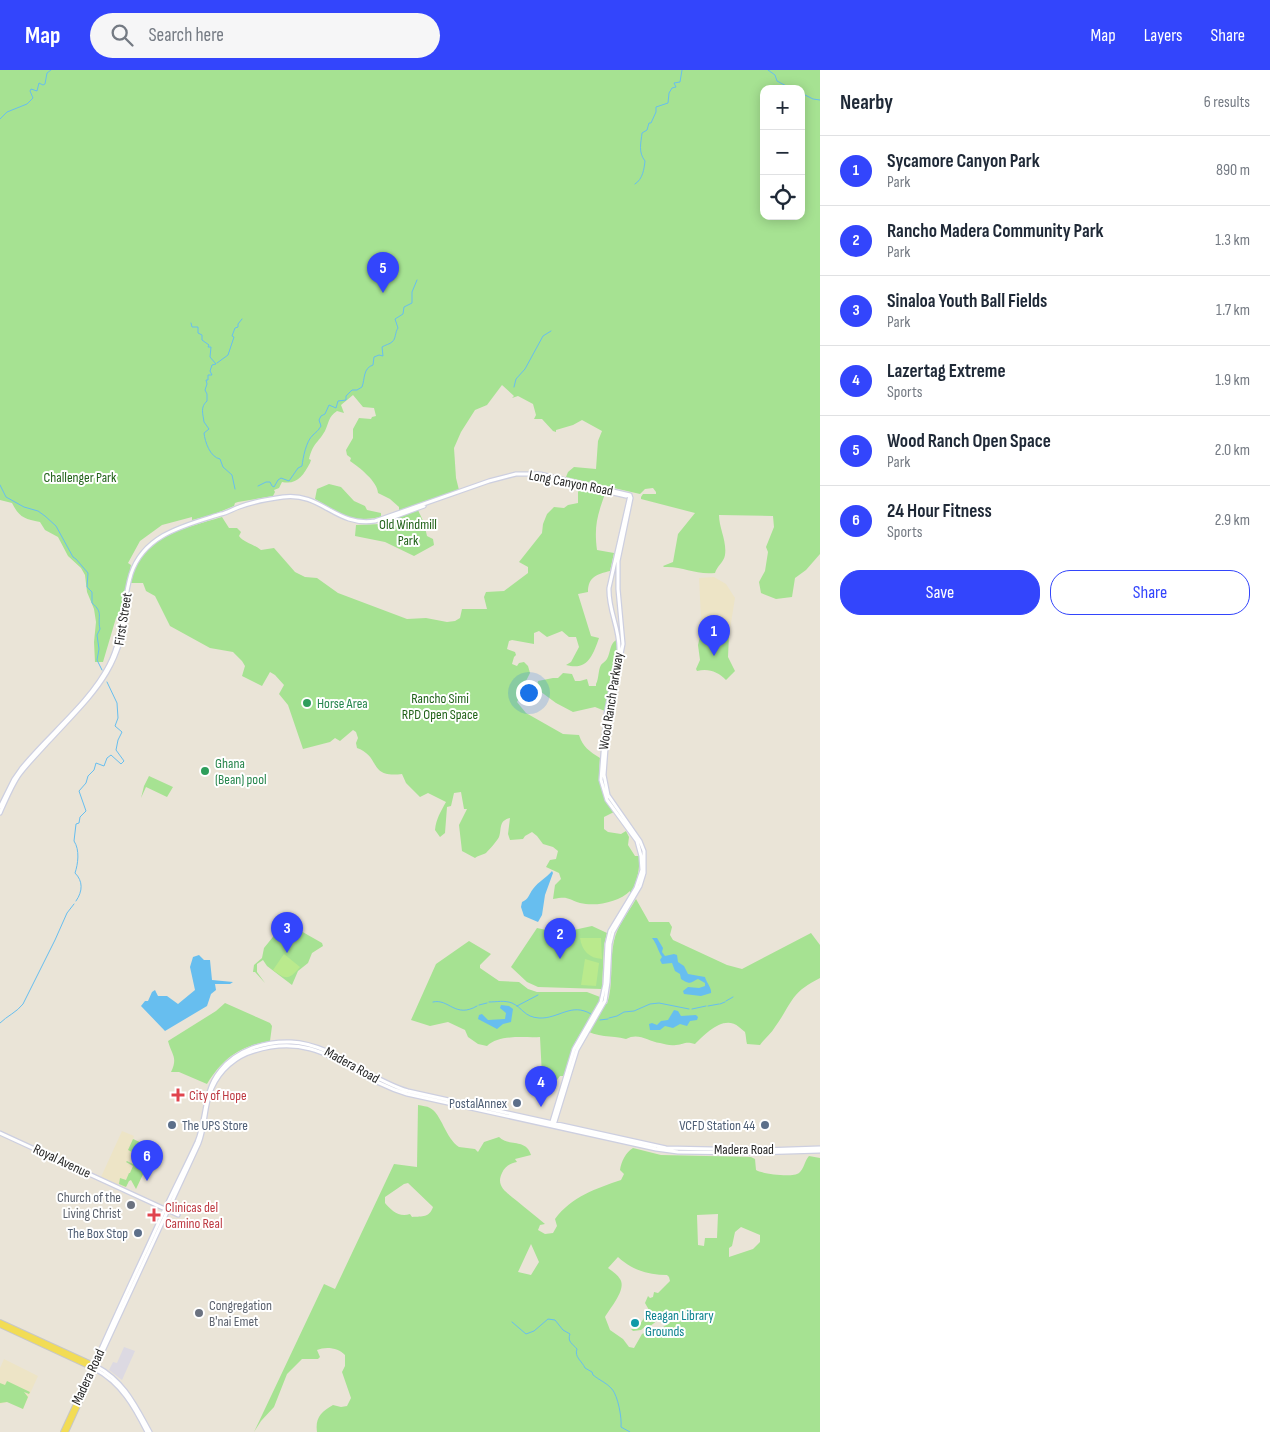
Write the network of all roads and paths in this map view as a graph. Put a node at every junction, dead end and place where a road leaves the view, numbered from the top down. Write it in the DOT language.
graph roads {
  1 [pos="630,495"];
  2 [pos="129,586"];
  3 [pos="0,807"];
  4 [pos="0,813"];
  5 [pos="552,1125"];
  6 [pos="0,1133"];
  7 [pos="820,1150"];
  8 [pos="185,1167"];
  9 [pos="179,1185"];
  10 [pos="166,1210"];
  11 [pos="178,1215"];
  12 [pos="0,1324"];
  13 [pos="94,1367"];
  14 [pos="65,1432"];
  15 [pos="148,1432"];
  1 -- 2 [label="main road, Long Canyon Road"];
  1 -- 5 [label="main road, Wood Ranch Parkway"];
  1 -- 5 [label="main road, Wood Ranch Parkway"];
  2 -- 3 [label="main road, First Street"];
  2 -- 4 [label="main road, First Street"];
  5 -- 7 [label="main road, Madera Road"];
  5 -- 8 [label="main road, Madera Road"];
  5 -- 9 [label="main road, Madera Road"];
  6 -- 10 [label="main road, Royal Avenue"];
  8 -- 9 [label="main road"];
  8 -- 10 [label="main road, Madera Road"];
  9 -- 10 [label="main road, Madera Road"];
  10 -- 11 [label="main road, Royal Avenue"];
  10 -- 13 [label="main road, Madera Road"];
  12 -- 13 [label="main road"];
  13 -- 14 [label="main road, Madera Road"];
  13 -- 15 [label="main road"];
}
